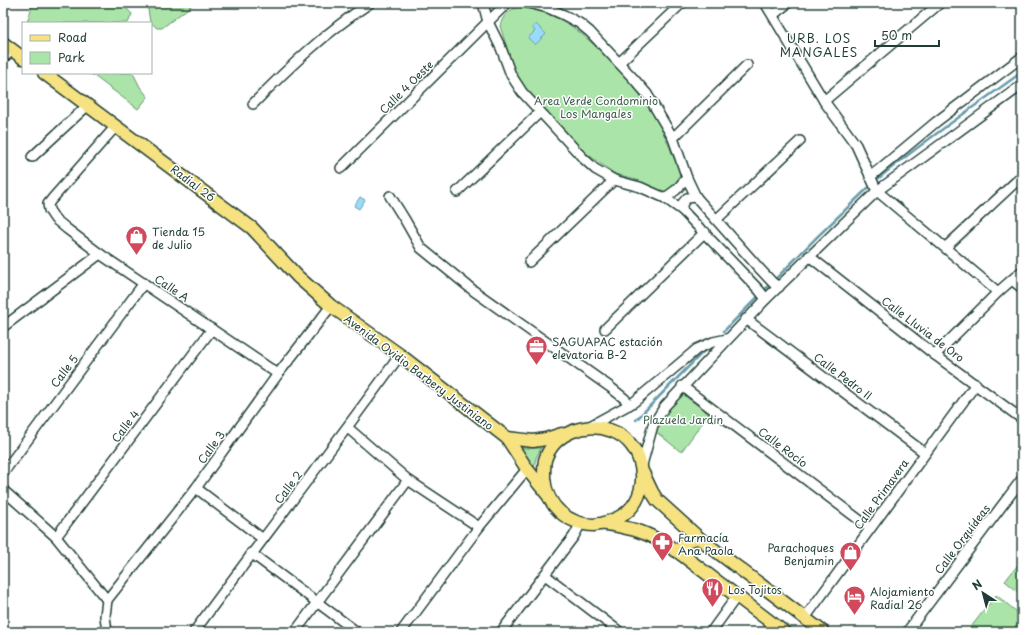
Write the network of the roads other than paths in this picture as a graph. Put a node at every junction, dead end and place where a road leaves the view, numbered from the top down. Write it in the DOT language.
graph roads {
  1 [pos="370,3"];
  2 [pos="483,3"];
  3 [pos="507,3"];
  4 [pos="529,3"];
  5 [pos="682,3"];
  6 [pos="765,3"];
  7 [pos="788,3"];
  8 [pos="940,3"];
  9 [pos="551,5"];
  10 [pos="773,15"];
  11 [pos="488,22"];
  12 [pos="6,50"];
  13 [pos="1022,57"];
  14 [pos="22,58"];
  15 [pos="619,63"];
  16 [pos="747,65"];
  17 [pos="45,74"];
  18 [pos="1022,85"];
  19 [pos="824,101"];
  20 [pos="253,104"];
  21 [pos="88,105"];
  22 [pos="540,112"];
  23 [pos="116,126"];
  24 [pos="673,138"];
  25 [pos="800,141"];
  26 [pos="32,157"];
  27 [pos="341,168"];
  28 [pos="1022,176"];
  29 [pos="870,177"];
  30 [pos="687,178"];
  31 [pos="614,180"];
  32 [pos="877,191"];
  33 [pos="457,192"];
  34 [pos="390,196"];
  35 [pos="696,197"];
  36 [pos="665,198"];
  37 [pos="682,210"];
  38 [pos="717,219"];
  39 [pos="705,232"];
  40 [pos="946,247"];
  41 [pos="100,254"];
  42 [pos="810,256"];
  43 [pos="529,262"];
  44 [pos="1022,271"];
  45 [pos="1012,280"];
  46 [pos="144,283"];
  47 [pos="774,283"];
  48 [pos="1022,288"];
  49 [pos="998,292"];
  50 [pos="762,295"];
  51 [pos="331,306"];
  52 [pos="746,319"];
  53 [pos="3,327"];
  54 [pos="212,329"];
  55 [pos="605,329"];
  56 [pos="727,339"];
  57 [pos="400,355"];
  58 [pos="935,355"];
  59 [pos="278,374"];
  60 [pos="976,384"];
  61 [pos="682,386"];
  62 [pos="629,406"];
  63 [pos="1022,419"];
  64 [pos="590,426"];
  65 [pos="348,428"];
  66 [pos="570,432"];
  67 [pos="507,438"];
  68 [pos="925,453"];
  69 [pos="642,468"];
  70 [pos="527,469"];
  71 [pos="3,473"];
  72 [pos="1022,479"];
  73 [pos="408,480"];
  74 [pos="196,488"];
  75 [pos="3,490"];
  76 [pos="547,494"];
  77 [pos="581,523"];
  78 [pos="604,523"];
  79 [pos="479,527"];
  80 [pos="870,528"];
  81 [pos="56,537"];
  82 [pos="699,538"];
  83 [pos="263,539"];
  84 [pos="251,553"];
  85 [pos="681,554"];
  86 [pos="545,575"];
  87 [pos="736,596"];
  88 [pos="107,600"];
  89 [pos="316,603"];
  90 [pos="805,618"];
  91 [pos="608,628"];
  92 [pos="107,632"];
  93 [pos="194,632"];
  94 [pos="295,632"];
  95 [pos="357,632"];
  96 [pos="401,632"];
  97 [pos="501,632"];
  98 [pos="620,632"];
  99 [pos="711,632"];
  100 [pos="784,632"];
  101 [pos="823,632"];
  102 [pos="907,632"];
  1 -- 20 [label="street"];
  2 -- 11 [label="street"];
  3 -- 11 [label="street, Calle 4 Oeste"];
  4 -- 9 [label="street"];
  5 -- 15 [label="street"];
  6 -- 10 [label="street"];
  7 -- 10 [label="street"];
  8 -- 19 [label="street"];
  9 -- 15 [label="street"];
  10 -- 19 [label="street"];
  11 -- 22 [label="street"];
  11 -- 27 [label="street, Calle 4 Oeste"];
  12 -- 14 [label="main road"];
  13 -- 29 [label="street"];
  15 -- 24 [label="street"];
  16 -- 24 [label="street"];
  17 -- 21 [label="main road, Radial 26"];
  18 -- 32 [label="street"];
  19 -- 29 [label="street"];
  21 -- 23 [label="main road, Radial 26"];
  21 -- 26 [label="street"];
  22 -- 31 [label="street"];
  22 -- 33 [label="street"];
  23 -- 41 [label="street, Calle A"];
  23 -- 51 [label="main road, Radial 26"];
  24 -- 30 [label="street"];
  25 -- 38 [label="street"];
  28 -- 40 [label="street"];
  29 -- 32 [label="street"];
  30 -- 35 [label="street"];
  30 -- 36 [label="street"];
  31 -- 36 [label="street"];
  31 -- 43 [label="street"];
  32 -- 40 [label="street"];
  32 -- 42 [label="street"];
  34 -- 62 [label="street"];
  35 -- 37 [label="street"];
  35 -- 38 [label="street"];
  36 -- 37 [label="street"];
  37 -- 39 [label="street"];
  38 -- 47 [label="street"];
  39 -- 50 [label="street"];
  39 -- 55 [label="street"];
  40 -- 49 [label="street"];
  41 -- 46 [label="street, Calle A"];
  41 -- 53 [label="street"];
  42 -- 47 [label="street"];
  42 -- 58 [label="street, Calle Lluvia de Oro"];
  44 -- 45 [label="street"];
  45 -- 48 [label="street"];
  45 -- 49 [label="street"];
  46 -- 54 [label="street, Calle A"];
  46 -- 71 [label="street, Calle 5"];
  47 -- 50 [label="street"];
  49 -- 58 [label="street"];
  50 -- 52 [label="street"];
  51 -- 57 [label="main road, Avenida Ovidio Barbery Justiniano"];
  51 -- 59 [label="street, Calle 3"];
  52 -- 56 [label="street"];
  52 -- 68 [label="street, Calle Pedro II"];
  54 -- 59 [label="street, Calle A"];
  54 -- 81 [label="street, Calle 4"];
  56 -- 61 [label="street"];
  56 -- 62 [label="street"];
  57 -- 65 [label="street, Calle 2"];
  57 -- 67 [label="main road, Avenida Ovidio Barbery Justiniano"];
  58 -- 60 [label="street, Calle Lluvia de Oro"];
  59 -- 74 [label="street, Calle 3"];
  60 -- 63 [label="street, Calle Lluvia de Oro"];
  60 -- 68 [label="street, Calle Primavera"];
  61 -- 69 [label="street"];
  61 -- 80 [label="street, Calle Rocío"];
  62 -- 64 [label="street"];
  64 -- 66 [label="main road"];
  64 -- 69 [label="main road"];
  65 -- 73 [label="street"];
  65 -- 83 [label="street, Calle 2"];
  66 -- 67 [label="main road"];
  66 -- 76 [label="main road"];
  67 -- 70 [label="main road, Avenida Ovidio Barbery Justiniano"];
  68 -- 80 [label="street, Calle Primavera"];
  69 -- 78 [label="main road"];
  69 -- 82 [label="main road"];
  70 -- 76 [label="main road, Avenida Ovidio Barbery Justiniano"];
  70 -- 79 [label="street"];
  72 -- 102 [label="street, Calle Orquídeas"];
  73 -- 79 [label="street"];
  73 -- 89 [label="street"];
  74 -- 83 [label="street"];
  74 -- 88 [label="street, Calle 3"];
  75 -- 81 [label="street"];
  76 -- 77 [label="main road"];
  77 -- 78 [label="main road"];
  77 -- 86 [label="street"];
  78 -- 85 [label="main road"];
  79 -- 96 [label="street"];
  80 -- 90 [label="street, Calle Primavera"];
  81 -- 88 [label="street"];
  82 -- 85 [label="main road"];
  82 -- 90 [label="main road"];
  83 -- 84 [label="street, Calle 2"];
  84 -- 89 [label="street"];
  84 -- 93 [label="street, Calle 2"];
  85 -- 87 [label="main road"];
  86 -- 91 [label="street"];
  86 -- 97 [label="street"];
  87 -- 99 [label="street"];
  87 -- 100 [label="main road"];
  88 -- 92 [label="street"];
  89 -- 94 [label="street"];
  89 -- 95 [label="street"];
  90 -- 101 [label="main road"];
  91 -- 98 [label="street"];
}
